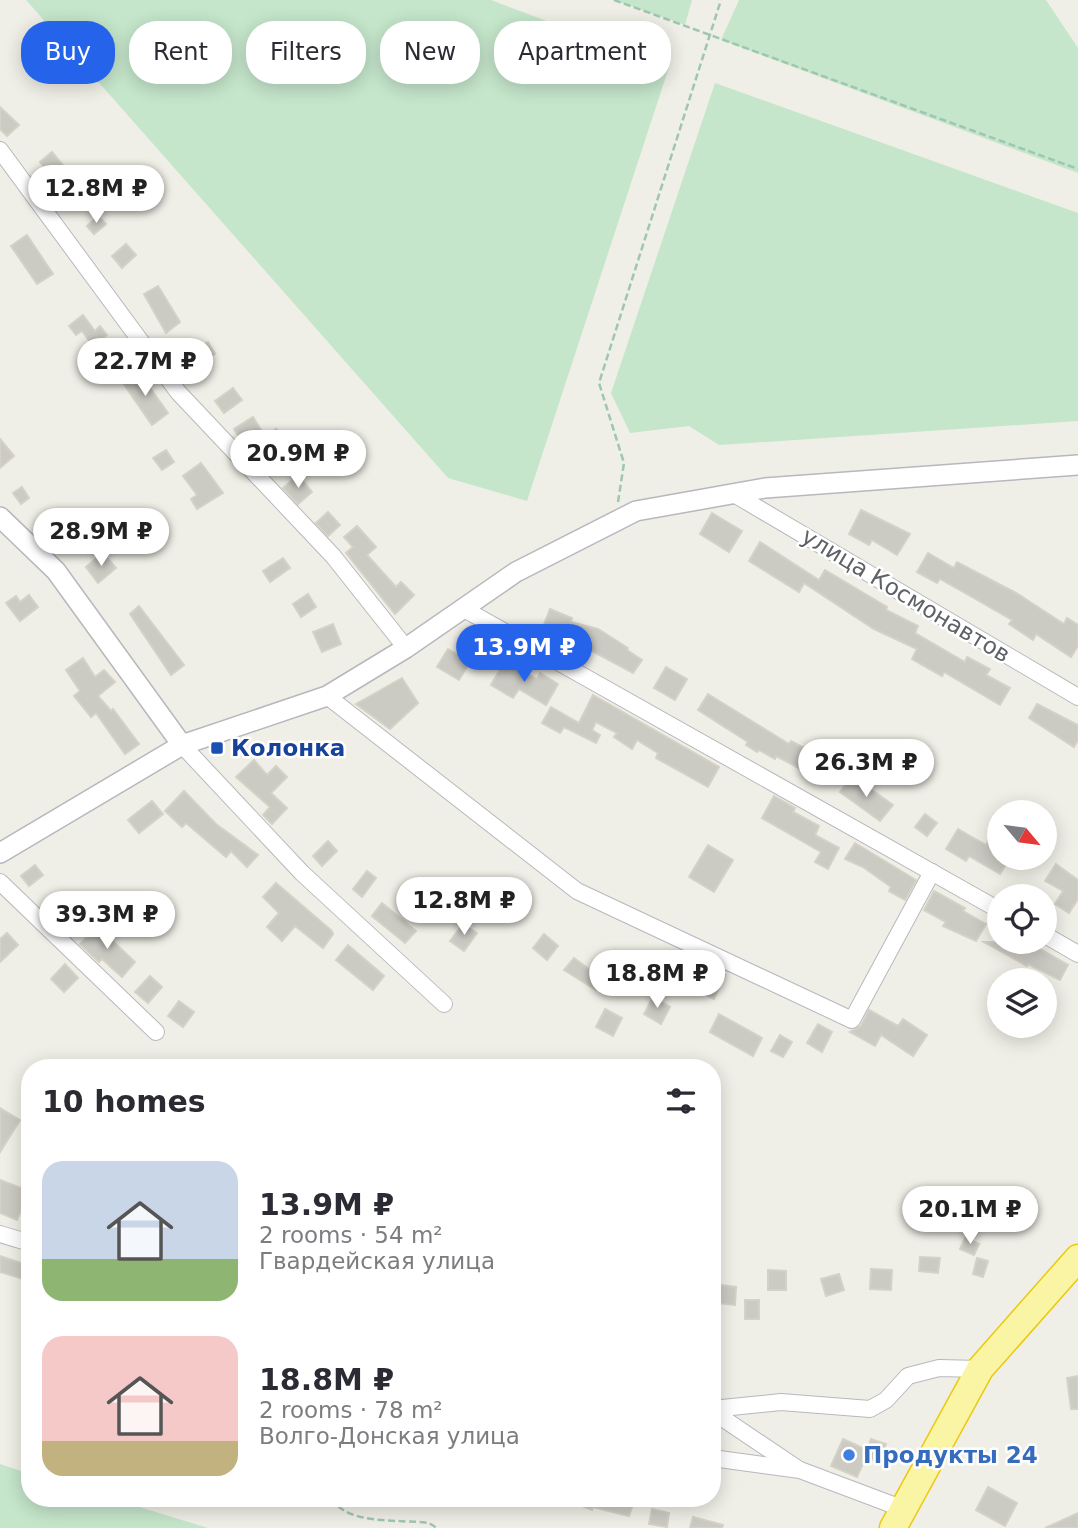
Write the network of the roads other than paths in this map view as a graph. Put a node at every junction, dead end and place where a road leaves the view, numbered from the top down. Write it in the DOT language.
graph roads {
  1 [pos="0,150"];
  2 [pos="1078,465"];
  3 [pos="734,494"];
  4 [pos="0,517"];
  5 [pos="464,609"];
  6 [pos="406,648"];
  7 [pos="327,696"];
  8 [pos="1078,697"];
  9 [pos="182,745"];
  10 [pos="0,853"];
  11 [pos="932,872"];
  12 [pos="0,882"];
  13 [pos="987,902"];
  14 [pos="1057,942"];
  15 [pos="1078,954"];
  16 [pos="444,1003"];
  17 [pos="156,1032"];
  18 [pos="0,1234"];
  19 [pos="21,1240"];
  20 [pos="1078,1258"];
  21 [pos="980,1369"];
  22 [pos="721,1409"];
  23 [pos="721,1416"];
  24 [pos="721,1459"];
  25 [pos="800,1470"];
  26 [pos="897,1518"];
  1 -- 6 [label="street"];
  2 -- 3 [label="street"];
  3 -- 5 [label="street"];
  3 -- 8 [label="street, улица Космонавтов"];
  4 -- 9 [label="street"];
  5 -- 6 [label="street"];
  5 -- 11 [label="street"];
  6 -- 7 [label="street"];
  7 -- 9 [label="street"];
  7 -- 11 [label="street"];
  9 -- 10 [label="street"];
  9 -- 16 [label="street"];
  11 -- 13 [label="street"];
  12 -- 17 [label="street"];
  14 -- 15 [label="street"];
  18 -- 19 [label="street"];
  20 -- 21 [label="highway"];
  21 -- 22 [label="street"];
  21 -- 26 [label="highway"];
  23 -- 25 [label="street"];
  24 -- 25 [label="street"];
  25 -- 26 [label="street"];
}
